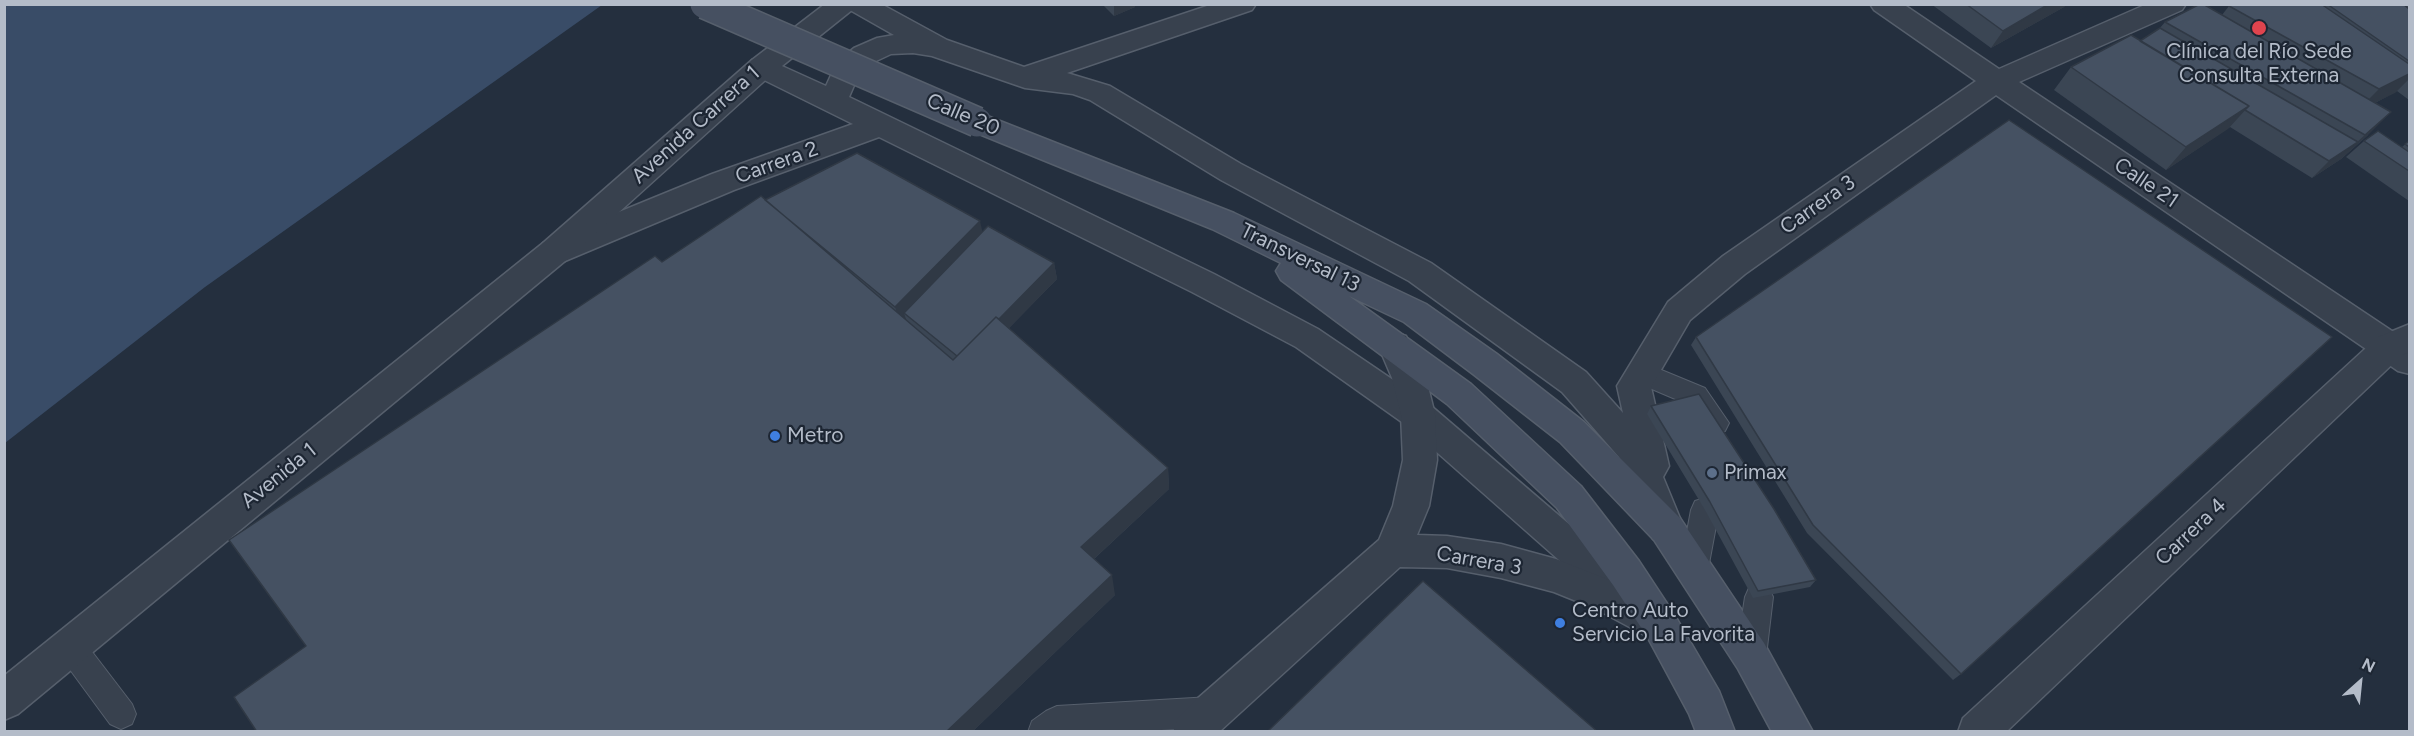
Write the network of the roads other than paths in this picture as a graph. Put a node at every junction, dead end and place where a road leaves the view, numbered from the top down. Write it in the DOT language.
graph roads {
  1 [pos="705,4"];
  2 [pos="843,4"];
  3 [pos="859,4"];
  4 [pos="1243,4"];
  5 [pos="1882,4"];
  6 [pos="2173,4"];
  7 [pos="937,47"];
  8 [pos="762,67"];
  9 [pos="1025,78"];
  10 [pos="1994,82"];
  11 [pos="840,106"];
  12 [pos="879,126"];
  13 [pos="1223,221"];
  14 [pos="554,252"];
  15 [pos="1394,345"];
  16 [pos="2403,348"];
  17 [pos="1642,373"];
  18 [pos="1418,414"];
  19 [pos="1723,437"];
  20 [pos="1705,510"];
  21 [pos="1667,529"];
  22 [pos="1393,551"];
  23 [pos="1694,568"];
  24 [pos="1759,597"];
  25 [pos="1661,626"];
  26 [pos="70,646"];
  27 [pos="1751,656"];
  28 [pos="4,701"];
  29 [pos="121,714"];
  30 [pos="1202,722"];
  31 [pos="1043,732"];
  32 [pos="1716,732"];
  33 [pos="1794,732"];
  34 [pos="1977,732"];
  1 -- 13 [label="main road, Calle 20, bridge"];
  2 -- 8 [label="street, Avenida Carrera 1"];
  3 -- 7 [label="street"];
  4 -- 9 [label="street"];
  5 -- 10 [label="street, Calle 21"];
  6 -- 10 [label="street, Carrera 3"];
  7 -- 9 [label="street"];
  7 -- 11 [label="street"];
  8 -- 11 [label="street"];
  8 -- 14 [label="street, Avenida Carrera 1"];
  9 -- 21 [label="street"];
  10 -- 16 [label="street, Calle 21"];
  10 -- 17 [label="street, Carrera 3"];
  11 -- 12 [label="street"];
  12 -- 14 [label="street, Carrera 2"];
  12 -- 18 [label="street"];
  13 -- 15 [label="main road, Transversal 13"];
  13 -- 21 [label="main road, Transversal 13"];
  14 -- 26 [label="street, Avenida 1"];
  15 -- 18 [label="street"];
  15 -- 25 [label="main road, Transversal 13"];
  16 -- 34 [label="street, Carrera 4"];
  17 -- 19 [label="lane"];
  17 -- 21 [label="street, Carrera 3"];
  18 -- 22 [label="street"];
  18 -- 25 [label="street"];
  20 -- 23 [label="lane"];
  21 -- 23 [label="main road, Transversal 13"];
  22 -- 25 [label="street, Carrera 3"];
  22 -- 30 [label="street"];
  23 -- 27 [label="main road, Transversal 13"];
  24 -- 27 [label="lane"];
  25 -- 32 [label="main road, Transversal 13"];
  26 -- 28 [label="street, Avenida 1"];
  26 -- 29 [label="lane"];
  27 -- 33 [label="main road, Transversal 13"];
  30 -- 31 [label="lane"];
}
